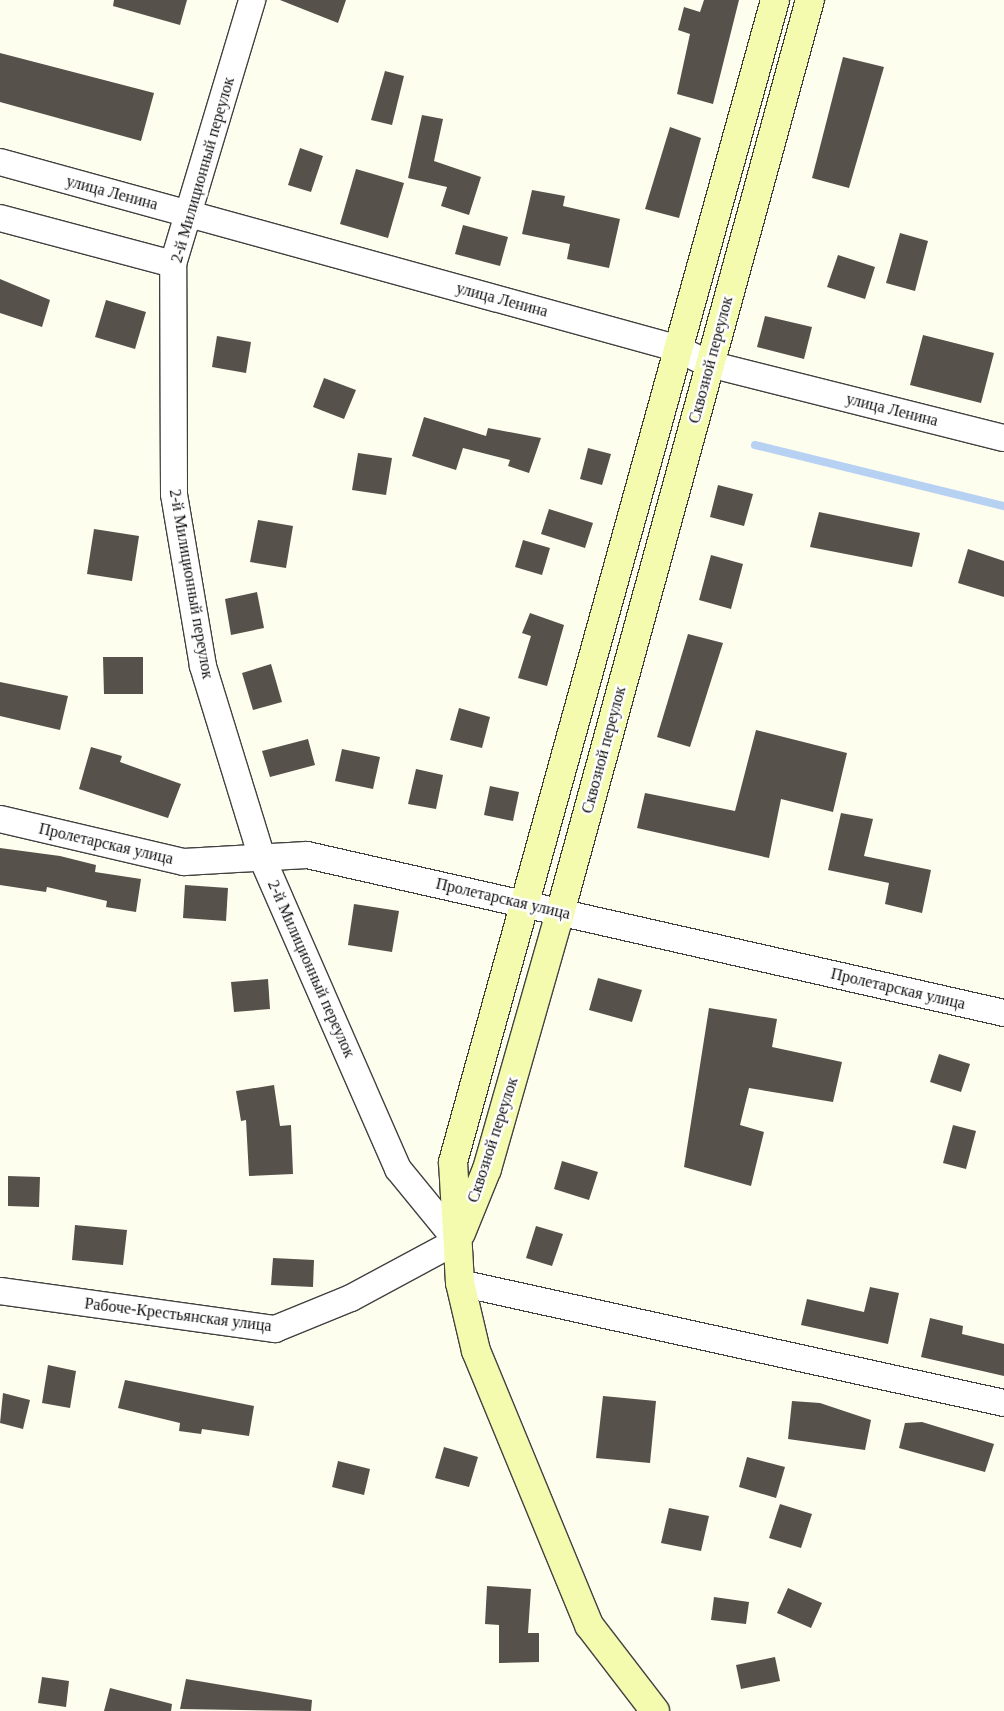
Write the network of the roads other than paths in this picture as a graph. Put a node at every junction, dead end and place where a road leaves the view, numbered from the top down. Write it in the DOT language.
graph roads {
  1 [pos="252,0"];
  2 [pos="775,0"];
  3 [pos="810,0"];
  4 [pos="0,162"];
  5 [pos="190,214"];
  6 [pos="0,218"];
  7 [pos="173,264"];
  8 [pos="676,348"];
  9 [pos="709,364"];
  10 [pos="1004,438"];
  11 [pos="0,819"];
  12 [pos="262,858"];
  13 [pos="525,903"];
  14 [pos="560,913"];
  15 [pos="1004,1013"];
  16 [pos="457,1241"];
  17 [pos="460,1283"];
  18 [pos="0,1291"];
  19 [pos="1004,1403"];
  20 [pos="655,1711"];
  1 -- 5 [label="street, 2-й Милиционный переулок"];
  2 -- 8 [label="street, Сквозной переулок"];
  3 -- 9 [label="street, Сквозной переулок"];
  4 -- 5 [label="street, улица Ленина"];
  5 -- 7 [label="street, 2-й Милиционный переулок"];
  5 -- 8 [label="street, улица Ленина"];
  6 -- 7 [label="street"];
  7 -- 12 [label="street, 2-й Милиционный переулок"];
  8 -- 9 [label="street, улица Ленина"];
  8 -- 13 [label="street, Сквозной переулок"];
  9 -- 10 [label="street, улица Ленина"];
  9 -- 14 [label="street, Сквозной переулок"];
  11 -- 12 [label="street, Пролетарская улица"];
  12 -- 13 [label="street, Пролетарская улица"];
  12 -- 16 [label="street, 2-й Милиционный переулок"];
  13 -- 14 [label="street, Пролетарская улица"];
  13 -- 16 [label="street, Сквозной переулок"];
  14 -- 15 [label="street, Пролетарская улица"];
  14 -- 16 [label="street, Сквозной переулок"];
  16 -- 17 [label="street"];
  16 -- 18 [label="street, Рабоче-Крестьянская улица"];
  17 -- 19 [label="street"];
  17 -- 20 [label="street"];
}
